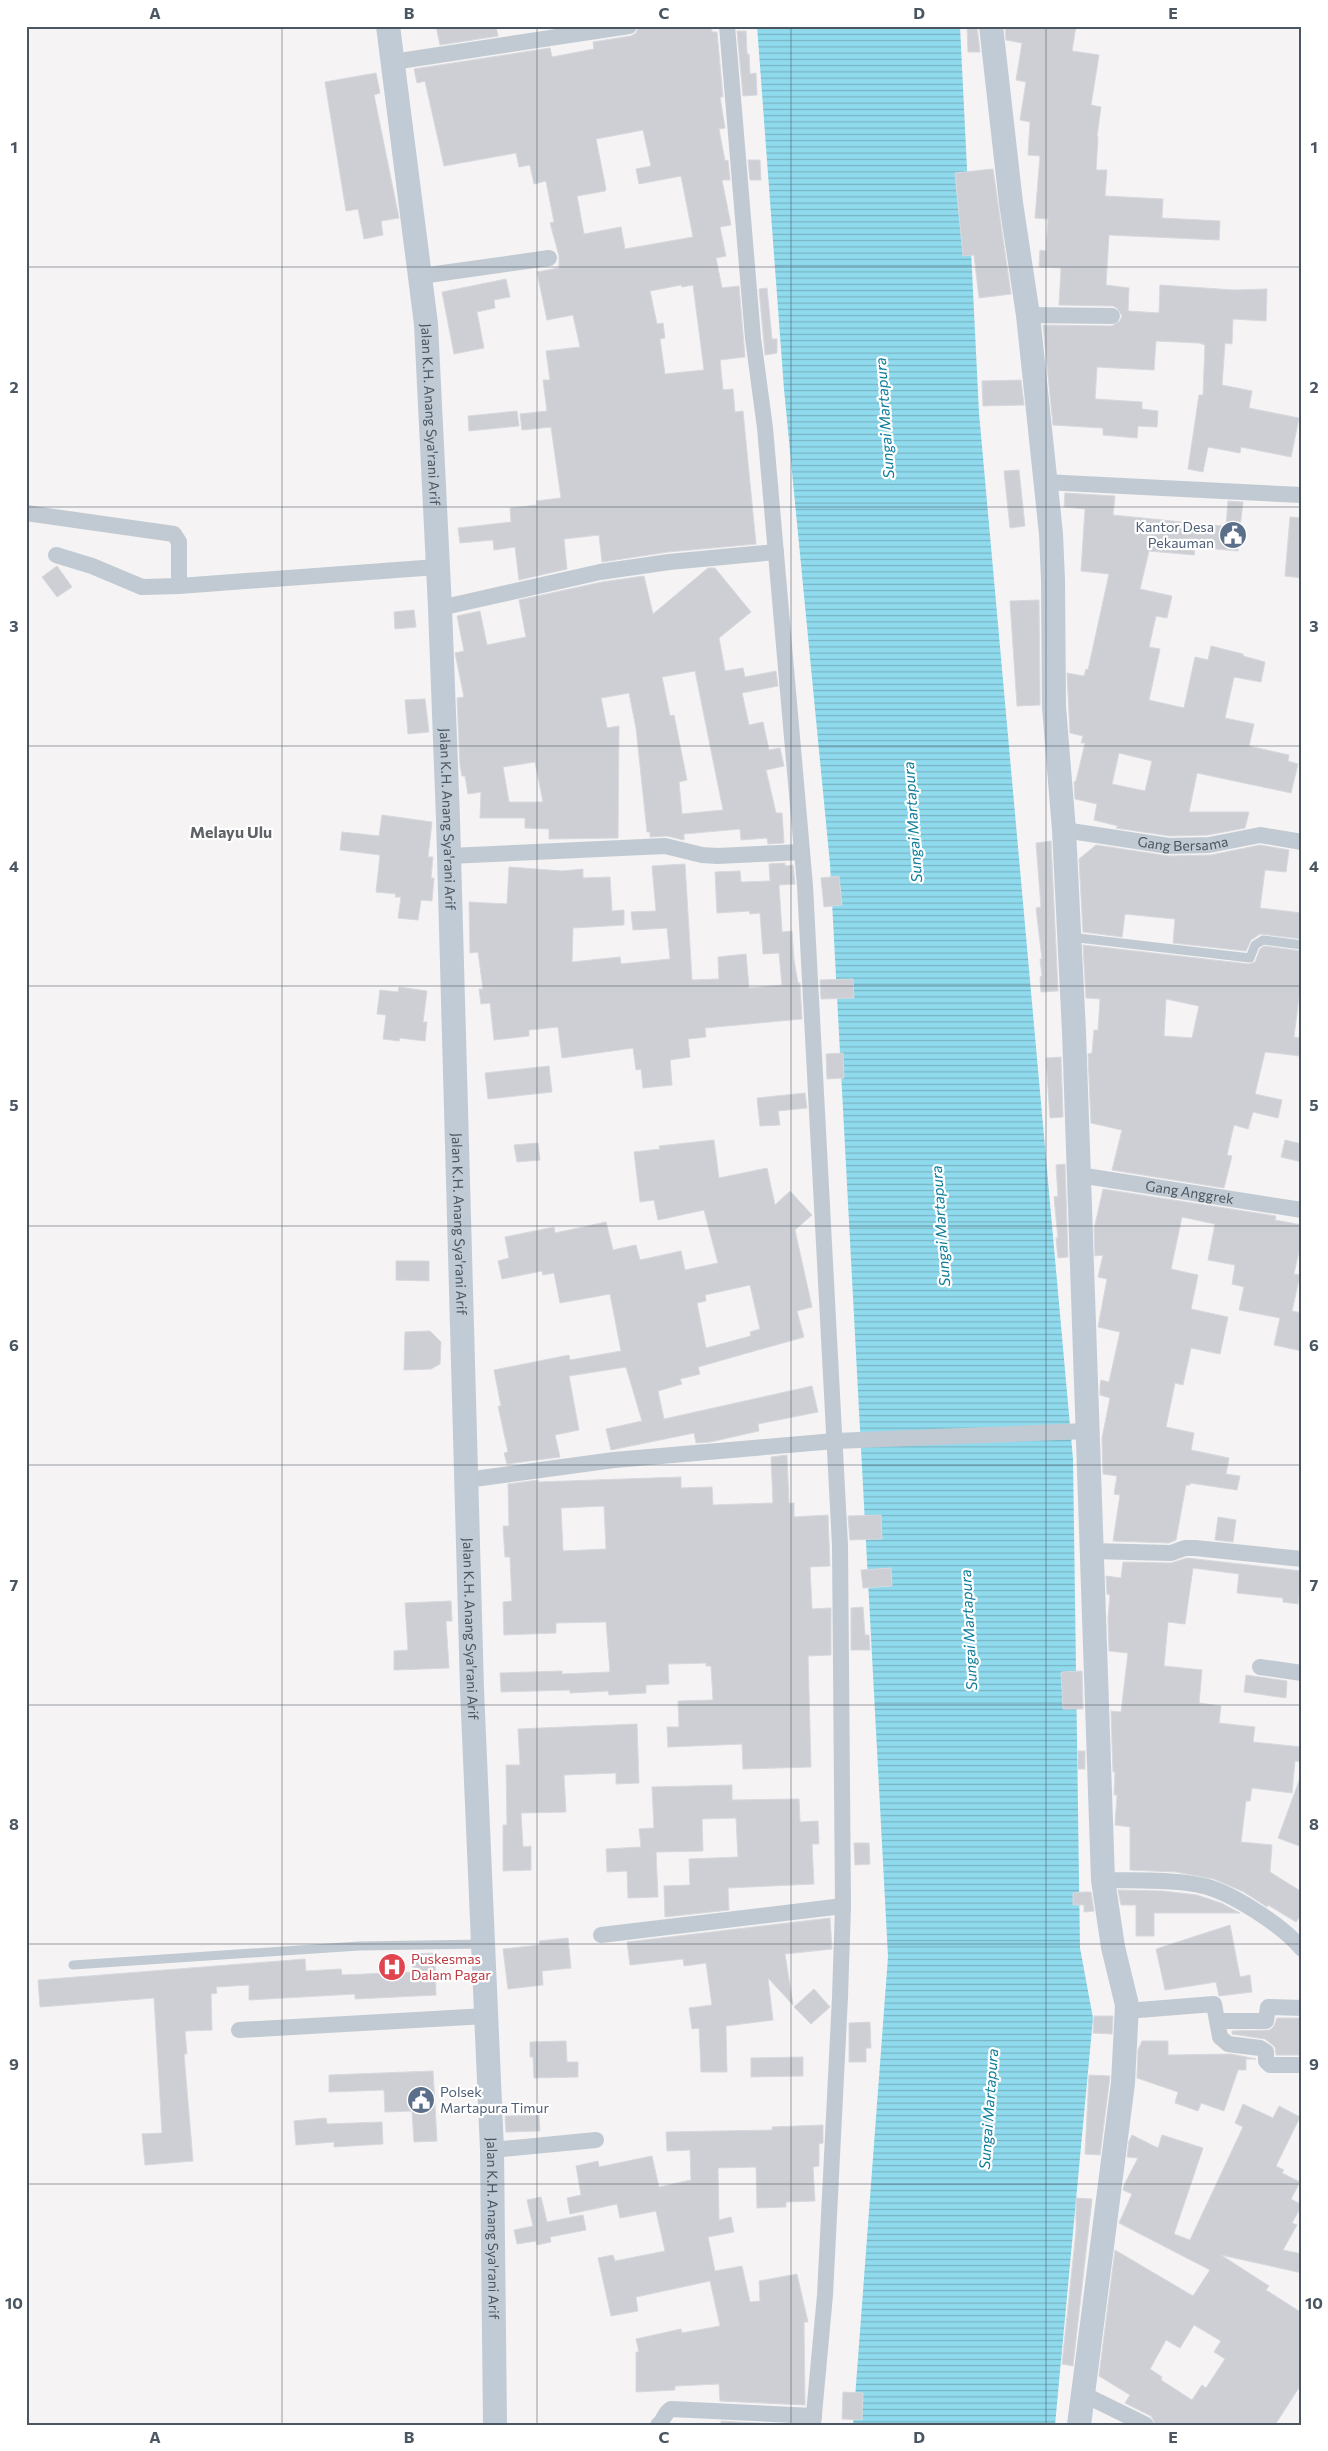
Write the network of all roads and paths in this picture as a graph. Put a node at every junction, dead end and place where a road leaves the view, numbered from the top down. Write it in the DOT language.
graph roads {
  1 [pos="388,26"];
  2 [pos="629,26"];
  3 [pos="728,26"];
  4 [pos="992,26"];
  5 [pos="393,62"];
  6 [pos="549,258"];
  7 [pos="421,276"];
  8 [pos="1028,315"];
  9 [pos="1112,316"];
  10 [pos="1044,482"];
  11 [pos="1302,495"];
  12 [pos="26,512"];
  13 [pos="776,552"];
  14 [pos="56,555"];
  15 [pos="437,567"];
  16 [pos="179,586"];
  17 [pos="440,608"];
  18 [pos="1064,830"];
  19 [pos="1302,842"];
  20 [pos="802,852"];
  21 [pos="449,856"];
  22 [pos="1069,937"];
  23 [pos="1302,945"];
  24 [pos="1079,1175"];
  25 [pos="1302,1210"];
  26 [pos="1080,1431"];
  27 [pos="835,1441"];
  28 [pos="466,1480"];
  29 [pos="1090,1551"];
  30 [pos="1302,1559"];
  31 [pos="1260,1667"];
  32 [pos="1302,1673"];
  33 [pos="1103,1880"];
  34 [pos="843,1906"];
  35 [pos="601,1935"];
  36 [pos="483,1944"];
  37 [pos="1302,1949"];
  38 [pos="72,1964"];
  39 [pos="1126,2008"];
  40 [pos="1302,2008"];
  41 [pos="486,2016"];
  42 [pos="1218,2021"];
  43 [pos="239,2030"];
  44 [pos="1302,2065"];
  45 [pos="596,2140"];
  46 [pos="492,2150"];
  47 [pos="1082,2394"];
  48 [pos="814,2420"];
  49 [pos="495,2425"];
  50 [pos="658,2425"];
  51 [pos="1079,2425"];
  52 [pos="1146,2425"];
  1 -- 5 [label="street, Jalan K.H. Anang Sya'rani Arif"];
  2 -- 5 [label="street"];
  3 -- 13 [label="street"];
  4 -- 8 [label="street"];
  5 -- 7 [label="street, Jalan K.H. Anang Sya'rani Arif"];
  6 -- 7 [label="street"];
  7 -- 15 [label="street, Jalan K.H. Anang Sya'rani Arif"];
  8 -- 9 [label="street"];
  8 -- 10 [label="street"];
  10 -- 11 [label="street"];
  10 -- 18 [label="street"];
  12 -- 16 [label="street"];
  13 -- 17 [label="street"];
  13 -- 20 [label="street"];
  14 -- 16 [label="street"];
  15 -- 16 [label="street"];
  15 -- 17 [label="street, Jalan K.H. Anang Sya'rani Arif"];
  17 -- 21 [label="street, Jalan K.H. Anang Sya'rani Arif"];
  18 -- 19 [label="street, Gang Bersama"];
  18 -- 22 [label="street"];
  20 -- 21 [label="street"];
  20 -- 27 [label="street"];
  21 -- 28 [label="street, Jalan K.H. Anang Sya'rani Arif"];
  22 -- 23 [label="lane"];
  22 -- 24 [label="street"];
  24 -- 25 [label="street, Gang Anggrek"];
  24 -- 26 [label="street"];
  26 -- 27 [label="street"];
  26 -- 29 [label="street"];
  27 -- 28 [label="street"];
  27 -- 34 [label="street"];
  28 -- 36 [label="street, Jalan K.H. Anang Sya'rani Arif"];
  29 -- 30 [label="street"];
  29 -- 33 [label="street"];
  31 -- 32 [label="street"];
  33 -- 37 [label="street"];
  33 -- 39 [label="street"];
  34 -- 35 [label="street"];
  34 -- 48 [label="street"];
  36 -- 38 [label="lane"];
  36 -- 41 [label="street, Jalan K.H. Anang Sya'rani Arif"];
  39 -- 42 [label="street"];
  39 -- 47 [label="street"];
  40 -- 42 [label="street"];
  41 -- 43 [label="street"];
  41 -- 46 [label="street, Jalan K.H. Anang Sya'rani Arif"];
  42 -- 44 [label="street"];
  45 -- 46 [label="street"];
  46 -- 49 [label="street, Jalan K.H. Anang Sya'rani Arif"];
  47 -- 51 [label="street"];
  47 -- 52 [label="street"];
  48 -- 50 [label="street"];
}
